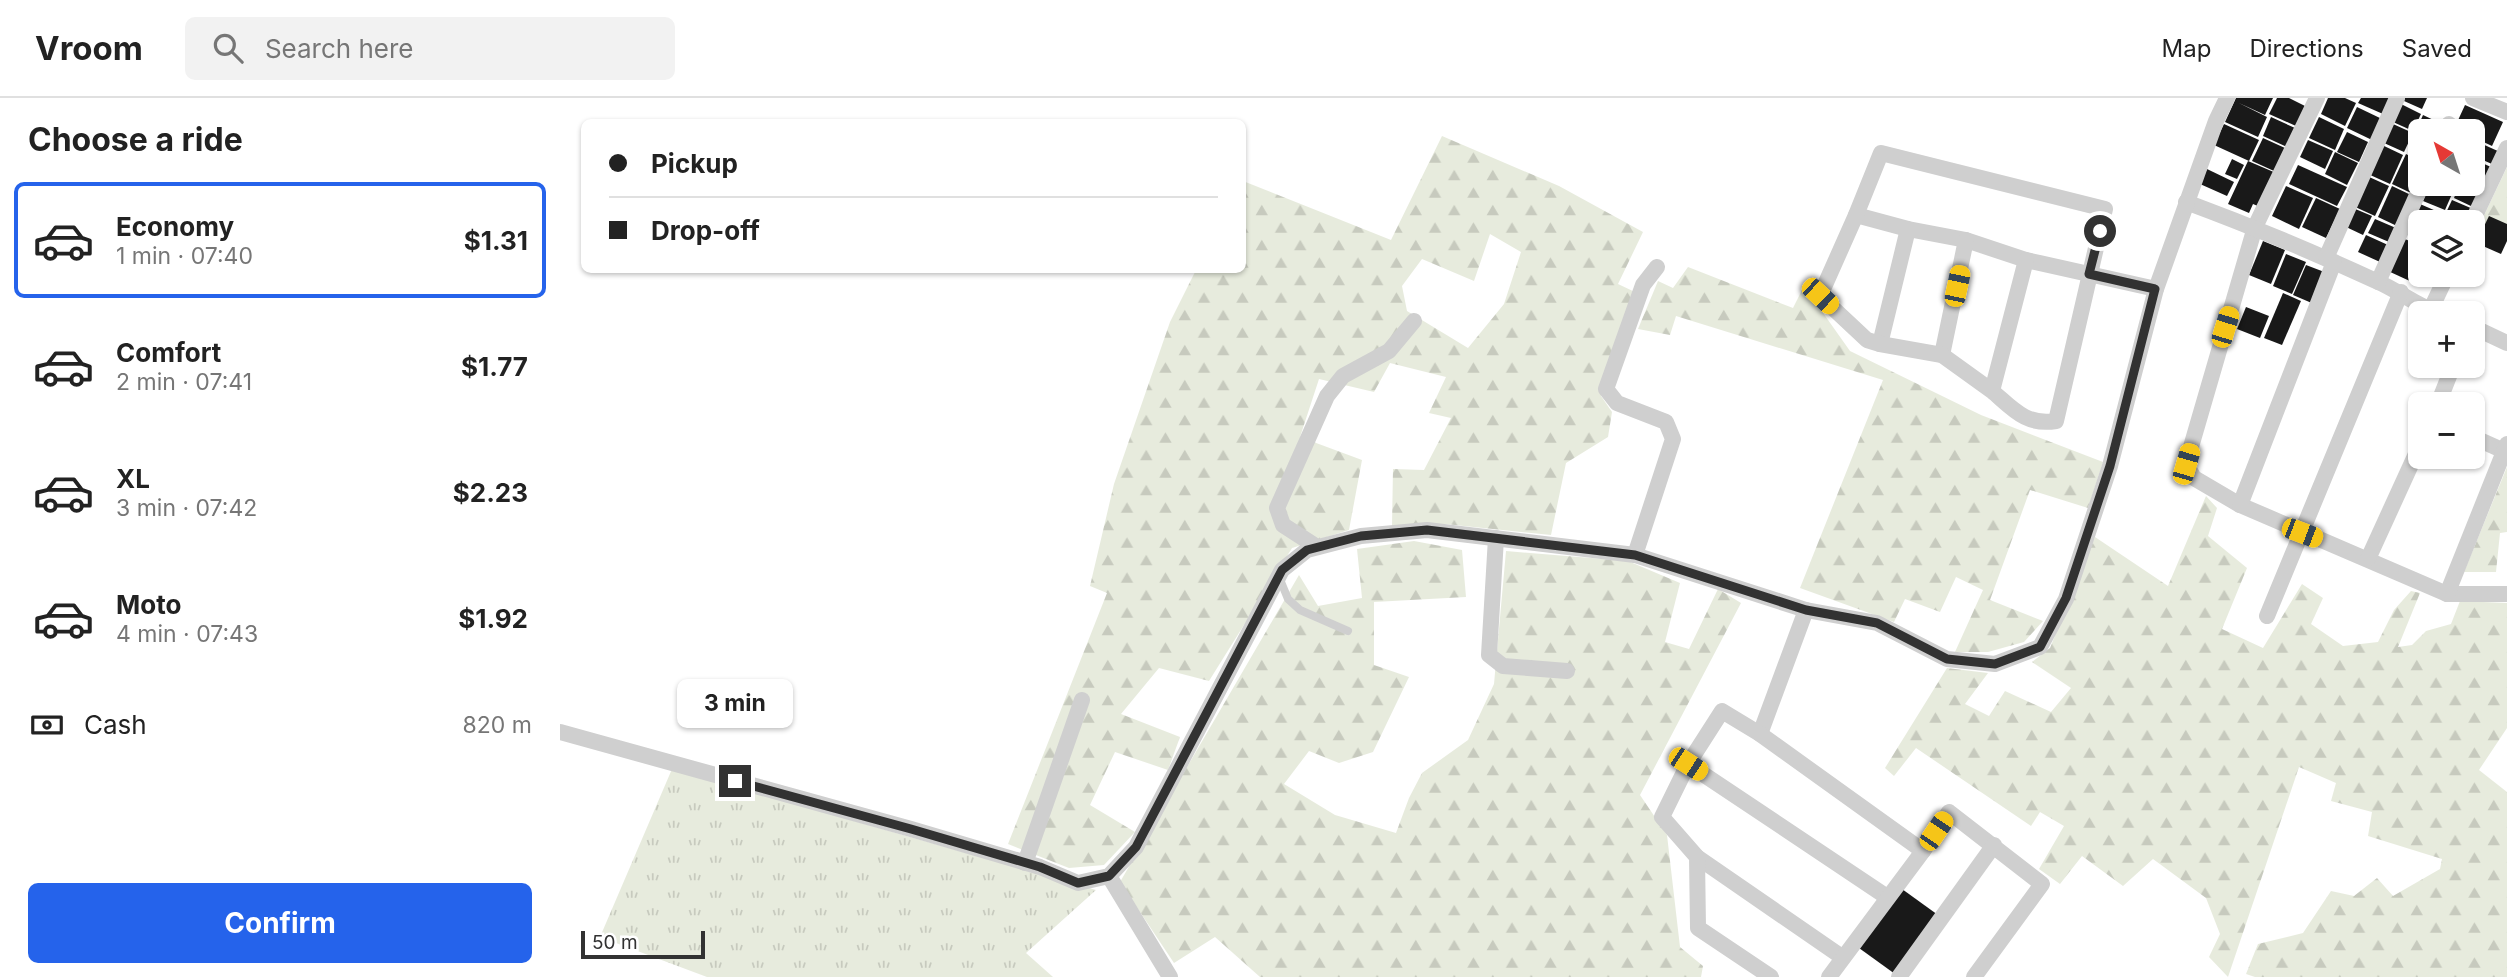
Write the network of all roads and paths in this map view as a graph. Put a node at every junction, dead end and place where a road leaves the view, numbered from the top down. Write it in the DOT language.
graph roads {
  1 [pos="2227,98"];
  2 [pos="2318,98"];
  3 [pos="2397,98"];
  4 [pos="2473,98"];
  5 [pos="2507,113"];
  6 [pos="2507,148"];
  7 [pos="2417,196"];
  8 [pos="2186,202"];
  9 [pos="2478,210"];
  10 [pos="1856,215"];
  11 [pos="2255,228"];
  12 [pos="1908,229"];
  13 [pos="1966,240"];
  14 [pos="2026,260"];
  15 [pos="2330,260"];
  16 [pos="1657,267"];
  17 [pos="2089,274"];
  18 [pos="2378,282"];
  19 [pos="2155,289"];
  20 [pos="2401,292"];
  21 [pos="2416,301"];
  22 [pos="1414,321"];
  23 [pos="2485,333"];
  24 [pos="2507,343"];
  25 [pos="1880,344"];
  26 [pos="1942,355"];
  27 [pos="1992,391"];
  28 [pos="2485,441"];
  29 [pos="2506,448"];
  30 [pos="2409,469"];
  31 [pos="2241,505"];
  32 [pos="2302,533"];
  33 [pos="1496,538"];
  34 [pos="1317,547"];
  35 [pos="1635,555"];
  36 [pos="2368,559"];
  37 [pos="1279,577"];
  38 [pos="2447,594"];
  39 [pos="2507,594"];
  40 [pos="1806,610"];
  41 [pos="2267,616"];
  42 [pos="1348,631"];
  43 [pos="1567,671"];
  44 [pos="1082,700"];
  45 [pos="560,732"];
  46 [pos="1760,734"];
  47 [pos="1688,764"];
  48 [pos="1994,845"];
  49 [pos="1923,851"];
  50 [pos="1697,857"];
  51 [pos="1025,863"];
  52 [pos="1109,876"];
  53 [pos="1887,897"];
  54 [pos="1842,957"];
  55 [pos="1170,977"];
  56 [pos="1771,977"];
  57 [pos="1829,977"];
  58 [pos="1899,977"];
  59 [pos="1974,977"];
  1 -- 8 [label="street"];
  2 -- 11 [label="street"];
  3 -- 15 [label="street"];
  4 -- 5 [label="street"];
  6 -- 9 [label="street"];
  7 -- 18 [label="street"];
  8 -- 11 [label="street"];
  8 -- 19 [label="street"];
  10 -- 12 [label="street"];
  10 -- 17 [label="street"];
  10 -- 25 [label="street"];
  11 -- 15 [label="street"];
  11 -- 31 [label="street"];
  12 -- 13 [label="street"];
  12 -- 25 [label="street"];
  13 -- 14 [label="street"];
  13 -- 26 [label="street"];
  14 -- 17 [label="street"];
  14 -- 27 [label="street"];
  15 -- 18 [label="street"];
  15 -- 31 [label="street"];
  16 -- 35 [label="street"];
  17 -- 19 [label="street"];
  17 -- 27 [label="street"];
  18 -- 20 [label="street"];
  19 -- 40 [label="street"];
  20 -- 21 [label="street"];
  20 -- 32 [label="street"];
  22 -- 34 [label="street"];
  23 -- 24 [label="street"];
  25 -- 26 [label="street"];
  26 -- 27 [label="street"];
  28 -- 29 [label="street"];
  29 -- 38 [label="street"];
  30 -- 36 [label="street"];
  31 -- 32 [label="street"];
  32 -- 36 [label="street"];
  32 -- 41 [label="street"];
  33 -- 34 [label="street"];
  33 -- 35 [label="street"];
  33 -- 43 [label="street"];
  34 -- 37 [label="street"];
  35 -- 40 [label="street"];
  36 -- 38 [label="street"];
  37 -- 42 [label="lane"];
  37 -- 52 [label="street"];
  38 -- 39 [label="street"];
  40 -- 46 [label="street"];
  44 -- 51 [label="street"];
  45 -- 51 [label="street"];
  46 -- 47 [label="street"];
  46 -- 49 [label="street"];
  47 -- 50 [label="street"];
  47 -- 53 [label="street"];
  48 -- 49 [label="street"];
  48 -- 58 [label="street"];
  48 -- 59 [label="street"];
  49 -- 53 [label="street"];
  50 -- 54 [label="street"];
  50 -- 56 [label="street"];
  51 -- 52 [label="street"];
  52 -- 55 [label="street"];
  53 -- 54 [label="street"];
  54 -- 57 [label="street"];
}
